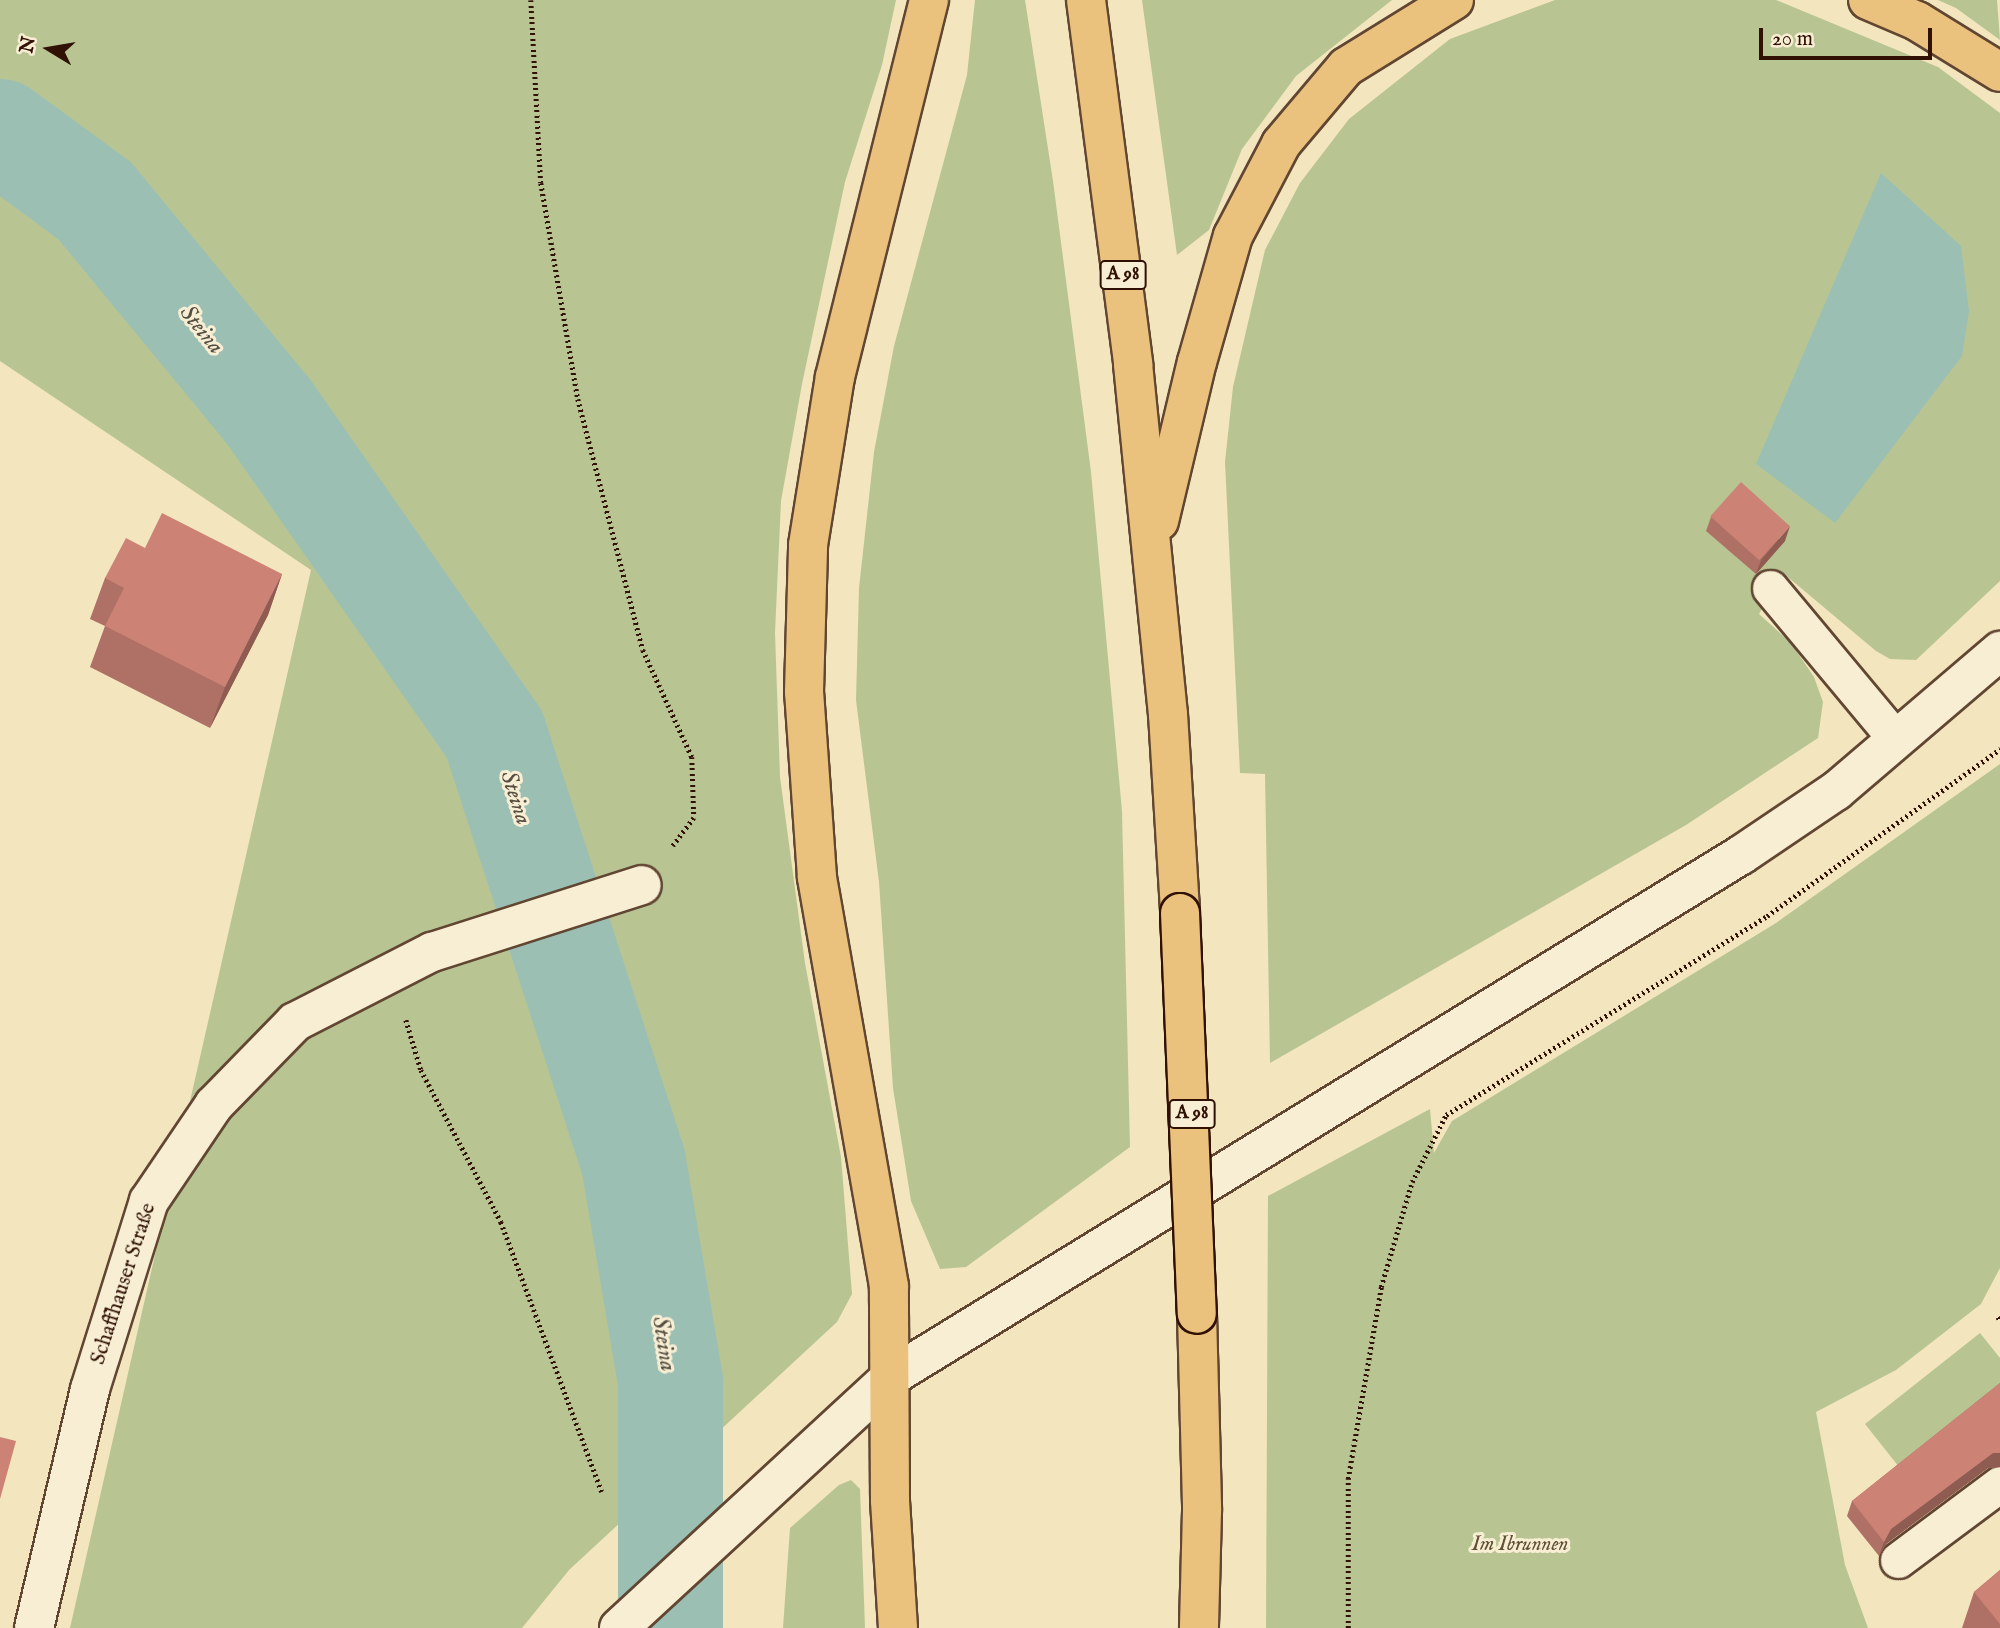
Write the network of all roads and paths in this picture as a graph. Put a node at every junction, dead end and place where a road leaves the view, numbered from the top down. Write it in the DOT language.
graph roads {
  1 [pos="531,0"];
  2 [pos="929,0"];
  3 [pos="1086,0"];
  4 [pos="1454,0"];
  5 [pos="1868,0"];
  6 [pos="2000,72"];
  7 [pos="1152,550"];
  8 [pos="1770,588"];
  9 [pos="2000,651"];
  10 [pos="1896,740"];
  11 [pos="2000,749"];
  12 [pos="642,885"];
  13 [pos="392,972"];
  14 [pos="892,1376"];
  15 [pos="2000,1484"];
  16 [pos="602,1492"];
  17 [pos="1898,1560"];
  18 [pos="34,1628"];
  19 [pos="619,1628"];
  20 [pos="898,1628"];
  21 [pos="1199,1628"];
  22 [pos="1348,1628"];
  1 -- 12 [label="path"];
  2 -- 14 [label="highway"];
  3 -- 7 [label="highway, A 98"];
  4 -- 7 [label="highway"];
  5 -- 6 [label="highway"];
  7 -- 21 [label="highway, A 98, bridge"];
  8 -- 10 [label="lane"];
  9 -- 10 [label="main road"];
  10 -- 14 [label="main road"];
  11 -- 22 [label="path"];
  12 -- 13 [label="main road, Schaffhauser Straße"];
  13 -- 16 [label="path"];
  13 -- 18 [label="main road, Schaffhauser Straße"];
  14 -- 19 [label="main road"];
  14 -- 20 [label="highway"];
  15 -- 17 [label="lane"];
}
